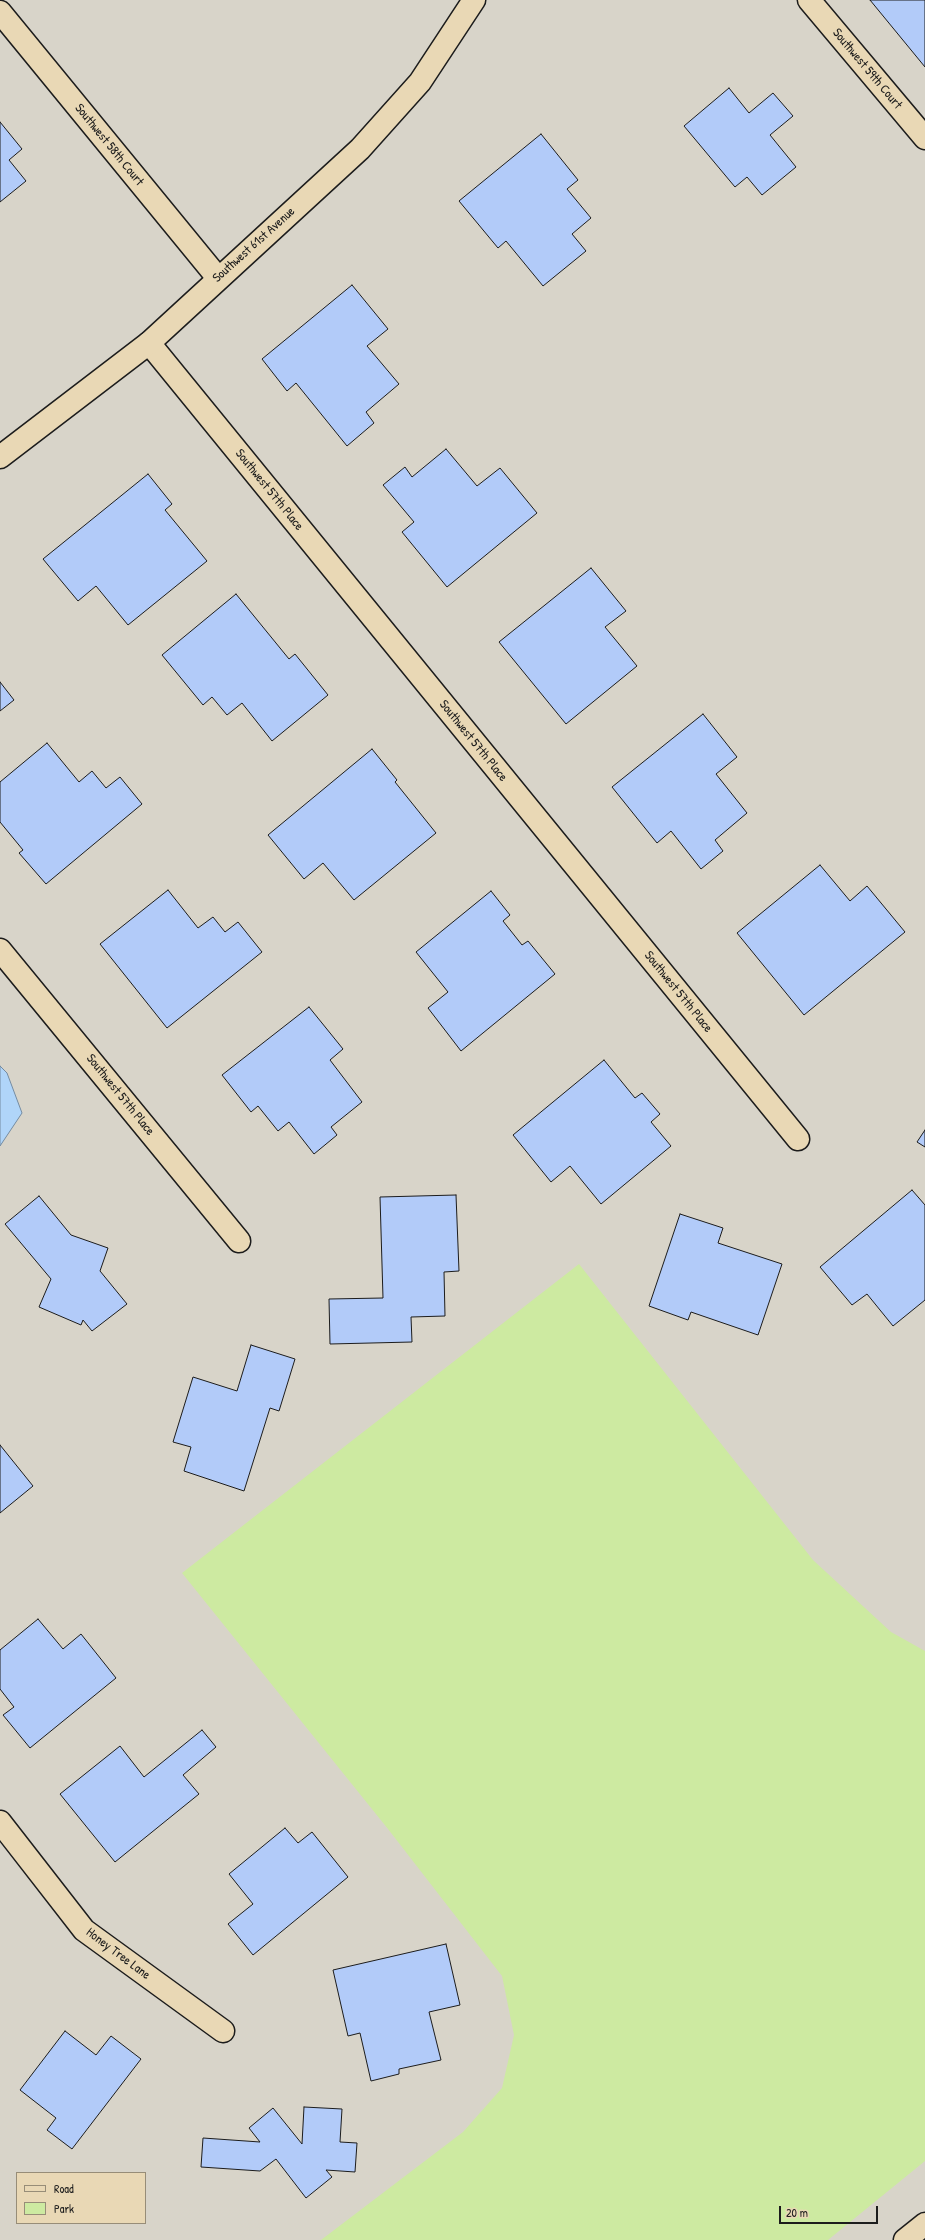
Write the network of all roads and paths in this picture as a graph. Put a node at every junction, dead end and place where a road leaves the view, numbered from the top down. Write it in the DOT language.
graph roads {
  1 [pos="474,0"];
  2 [pos="809,0"];
  3 [pos="0,12"];
  4 [pos="925,138"];
  5 [pos="218,278"];
  6 [pos="149,343"];
  7 [pos="0,457"];
  8 [pos="0,950"];
  9 [pos="798,1139"];
  10 [pos="239,1241"];
  11 [pos="0,1822"];
  12 [pos="223,2031"];
  13 [pos="925,2224"];
  14 [pos="905,2240"];
  1 -- 5 [label="street, Southwest 61st Avenue"];
  2 -- 4 [label="street, Southwest 59th Court"];
  3 -- 5 [label="street, Southwest 58th Court"];
  5 -- 6 [label="street, Southwest 61st Avenue"];
  6 -- 7 [label="street, Southwest 61st Avenue"];
  6 -- 9 [label="street, Southwest 57th Place"];
  8 -- 10 [label="street, Southwest 57th Place"];
  11 -- 12 [label="street, Honey Tree Lane"];
  13 -- 14 [label="street"];
}
